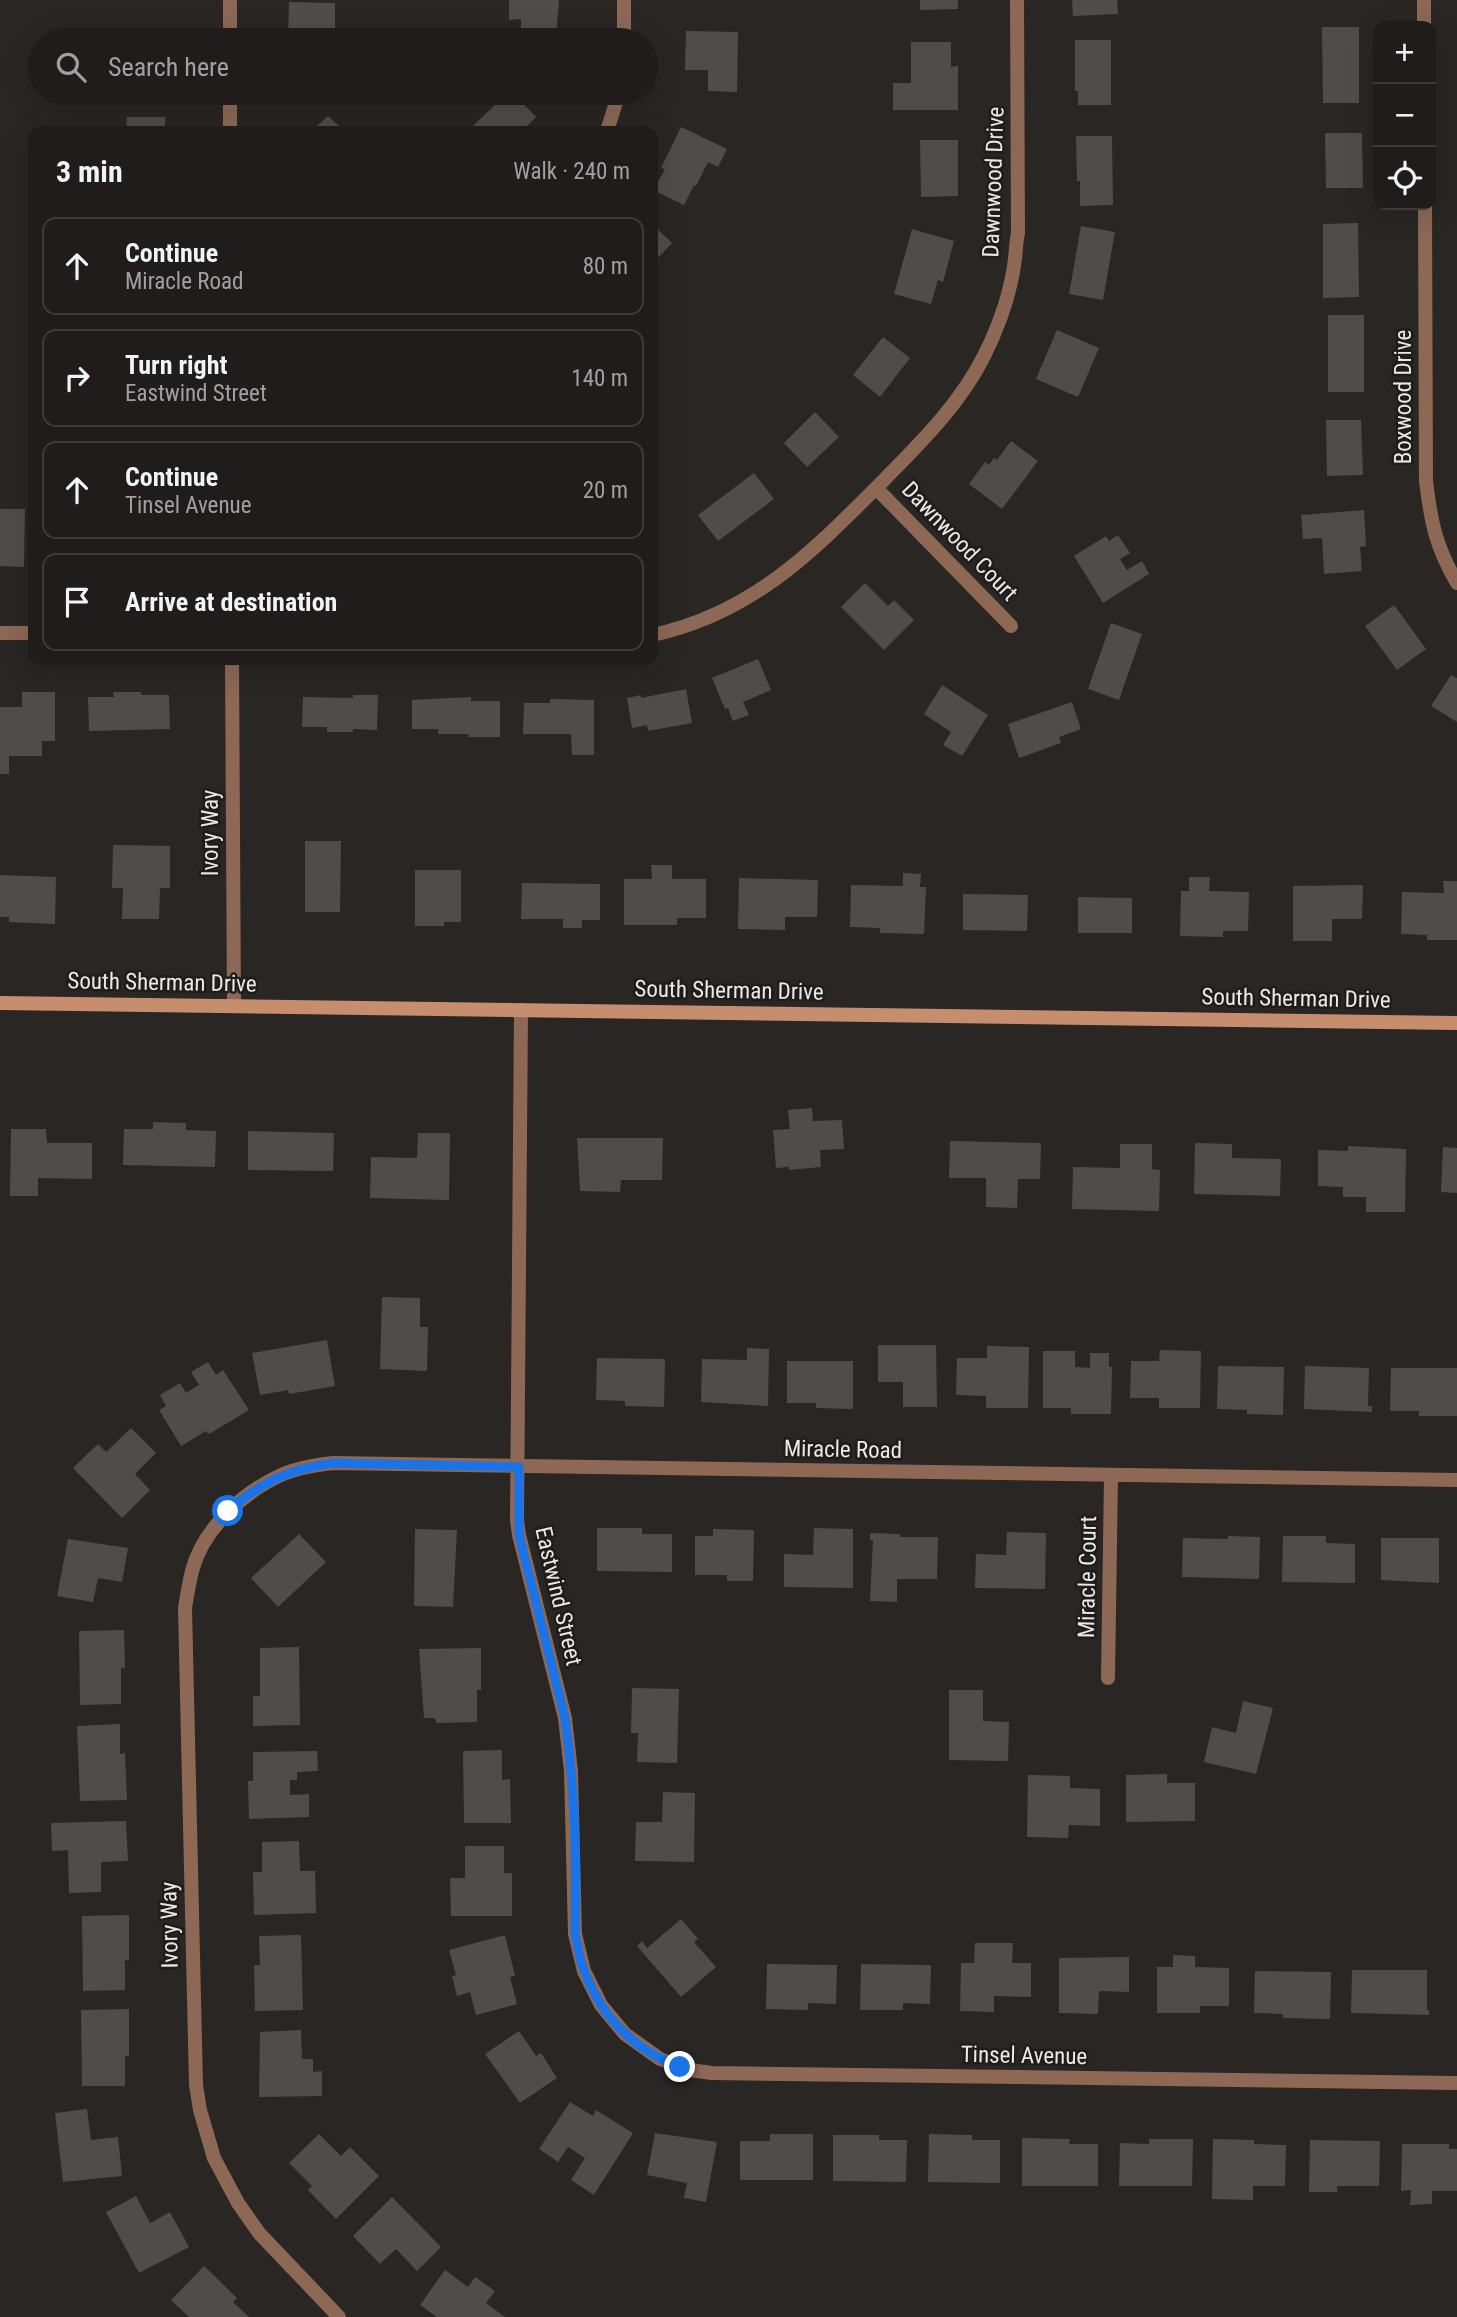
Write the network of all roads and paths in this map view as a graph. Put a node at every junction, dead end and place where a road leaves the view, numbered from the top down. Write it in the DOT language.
graph roads {
  1 [pos="230,0"];
  2 [pos="624,0"];
  3 [pos="1017,0"];
  4 [pos="1424,0"];
  5 [pos="1424,21"];
  6 [pos="230,28"];
  7 [pos="624,28"];
  8 [pos="230,105"];
  9 [pos="616,105"];
  10 [pos="230,126"];
  11 [pos="609,126"];
  12 [pos="1425,210"];
  13 [pos="876,488"];
  14 [pos="1457,583"];
  15 [pos="1011,626"];
  16 [pos="0,633"];
  17 [pos="28,633"];
  18 [pos="658,633"];
  19 [pos="232,665"];
  20 [pos="0,1003"];
  21 [pos="234,1006"];
  22 [pos="521,1010"];
  23 [pos="1457,1023"];
  24 [pos="519,1467"];
  25 [pos="1111,1476"];
  26 [pos="1457,1480"];
  27 [pos="239,1502"];
  28 [pos="1108,1678"];
  29 [pos="609,2015"];
  30 [pos="1457,2083"];
  31 [pos="339,2317"];
  1 -- 6 [label="street"];
  2 -- 7 [label="street"];
  3 -- 13 [label="street, Dawnwood Drive"];
  4 -- 5 [label="street"];
  8 -- 10 [label="street"];
  9 -- 11 [label="street"];
  12 -- 14 [label="street, Boxwood Drive"];
  13 -- 15 [label="street, Dawnwood Court"];
  13 -- 18 [label="street, Dawnwood Drive"];
  16 -- 17 [label="street"];
  19 -- 21 [label="street, Ivory Way"];
  20 -- 21 [label="street, South Sherman Drive"];
  21 -- 22 [label="street, South Sherman Drive"];
  22 -- 23 [label="street, South Sherman Drive"];
  22 -- 24 [label="street, Eastwind Street"];
  24 -- 25 [label="street, Miracle Road"];
  24 -- 27 [label="street, Miracle Road"];
  24 -- 29 [label="street, Eastwind Street"];
  25 -- 26 [label="street, Miracle Road"];
  25 -- 28 [label="street, Miracle Court"];
  27 -- 31 [label="street, Ivory Way"];
  29 -- 30 [label="street, Tinsel Avenue"];
}
